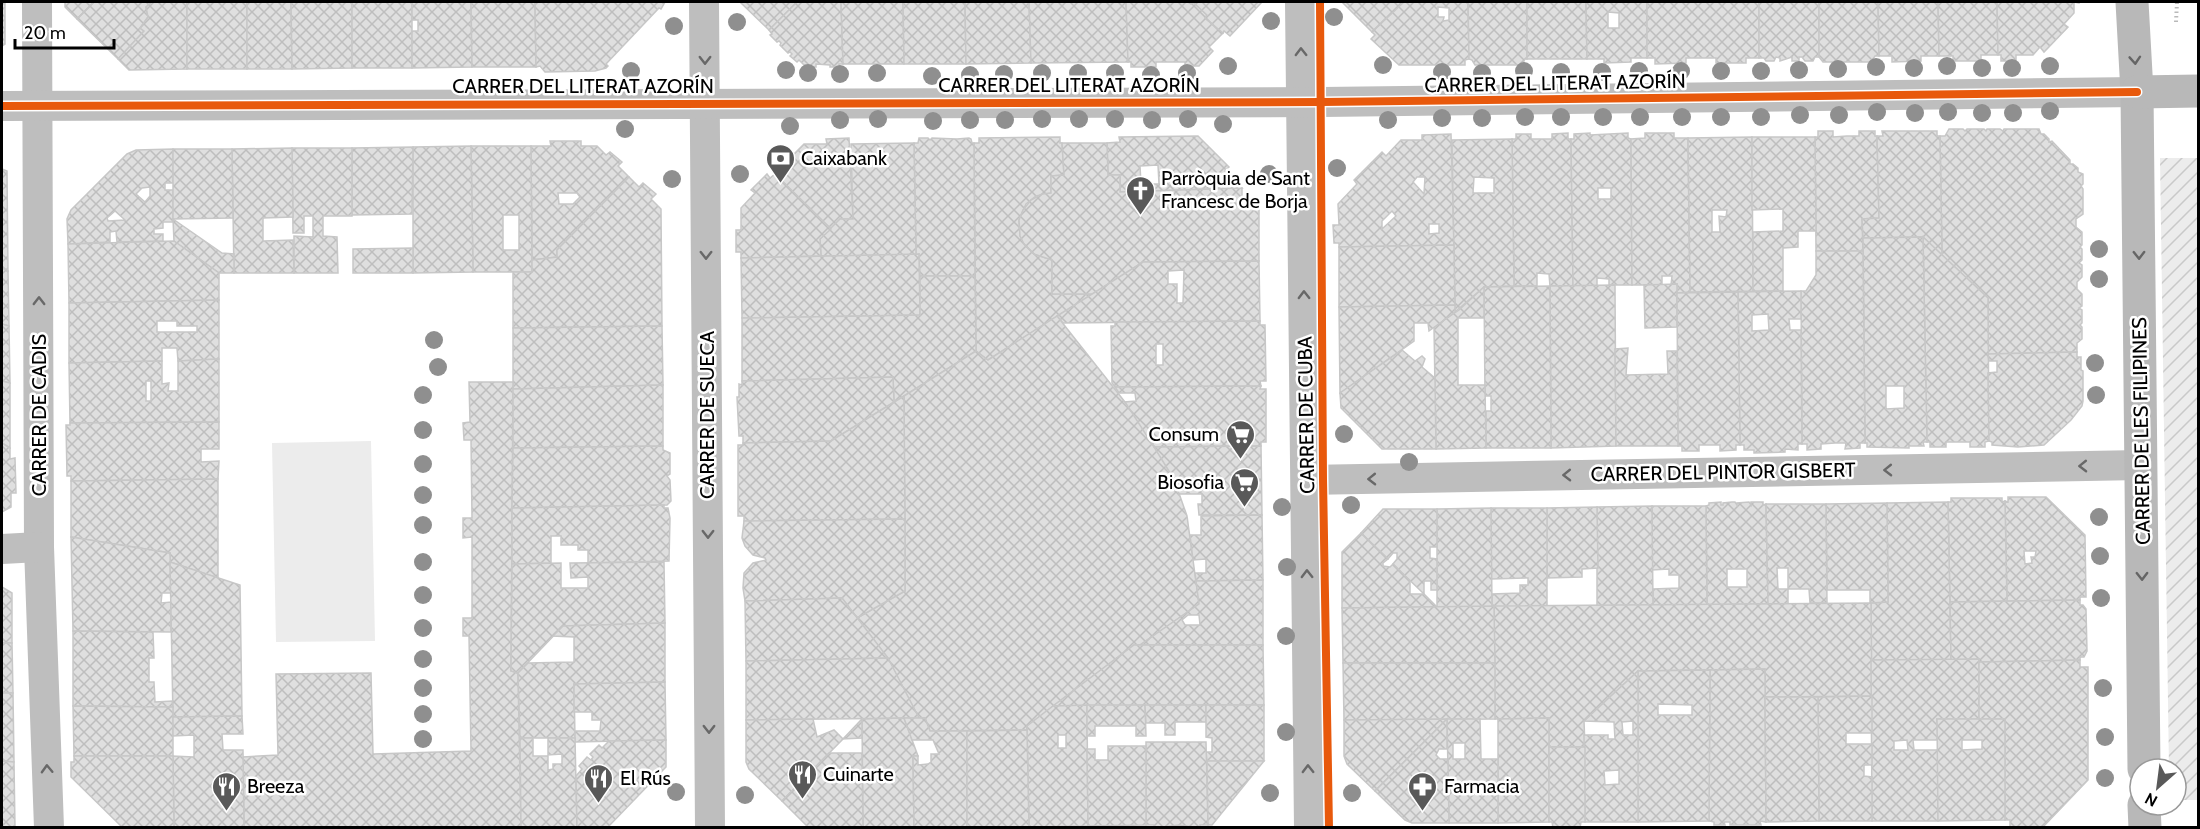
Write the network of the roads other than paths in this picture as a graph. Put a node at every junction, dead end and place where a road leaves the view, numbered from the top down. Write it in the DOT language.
graph roads {
  1 [pos="38,2"];
  2 [pos="704,2"];
  3 [pos="1300,2"];
  4 [pos="2132,2"];
  5 [pos="2199,91"];
  6 [pos="2137,92"];
  7 [pos="705,102"];
  8 [pos="1302,102"];
  9 [pos="39,105"];
  10 [pos="2,106"];
  11 [pos="2141,465"];
  12 [pos="1306,480"];
  13 [pos="39,547"];
  14 [pos="2,549"];
  15 [pos="2144,757"];
  16 [pos="49,828"];
  17 [pos="710,828"];
  18 [pos="1309,828"];
  1 -- 9 [label="street, CARRER DE CADIS"];
  2 -- 7 [label="street, CARRER DE SUECA, one-way"];
  8 -- 3 [label="street, CARRER DE CUBA, one-way"];
  4 -- 6 [label="main road, CARRER DE LES FILIPINES, one-way"];
  5 -- 6 [label="main road"];
  6 -- 8 [label="street, CARRER DEL LITERAT AZORÍN"];
  6 -- 11 [label="main road, CARRER DE LES FILIPINES, one-way"];
  7 -- 8 [label="street, CARRER DEL LITERAT AZORÍN"];
  7 -- 9 [label="street, CARRER DEL LITERAT AZORÍN"];
  7 -- 17 [label="street, CARRER DE SUECA, one-way"];
  12 -- 8 [label="street, CARRER DE CUBA, one-way"];
  9 -- 10 [label="street, CARRER DEL LITERAT AZORÍN"];
  13 -- 9 [label="street, CARRER DE CADIS, one-way"];
  11 -- 12 [label="street, CARRER DEL PINTOR GISBERT, one-way"];
  11 -- 15 [label="main road, CARRER DE LES FILIPINES, one-way"];
  18 -- 12 [label="street, CARRER DE CUBA, one-way"];
  13 -- 14 [label="street"];
  16 -- 13 [label="street, CARRER DE CADIS, one-way"];
}
